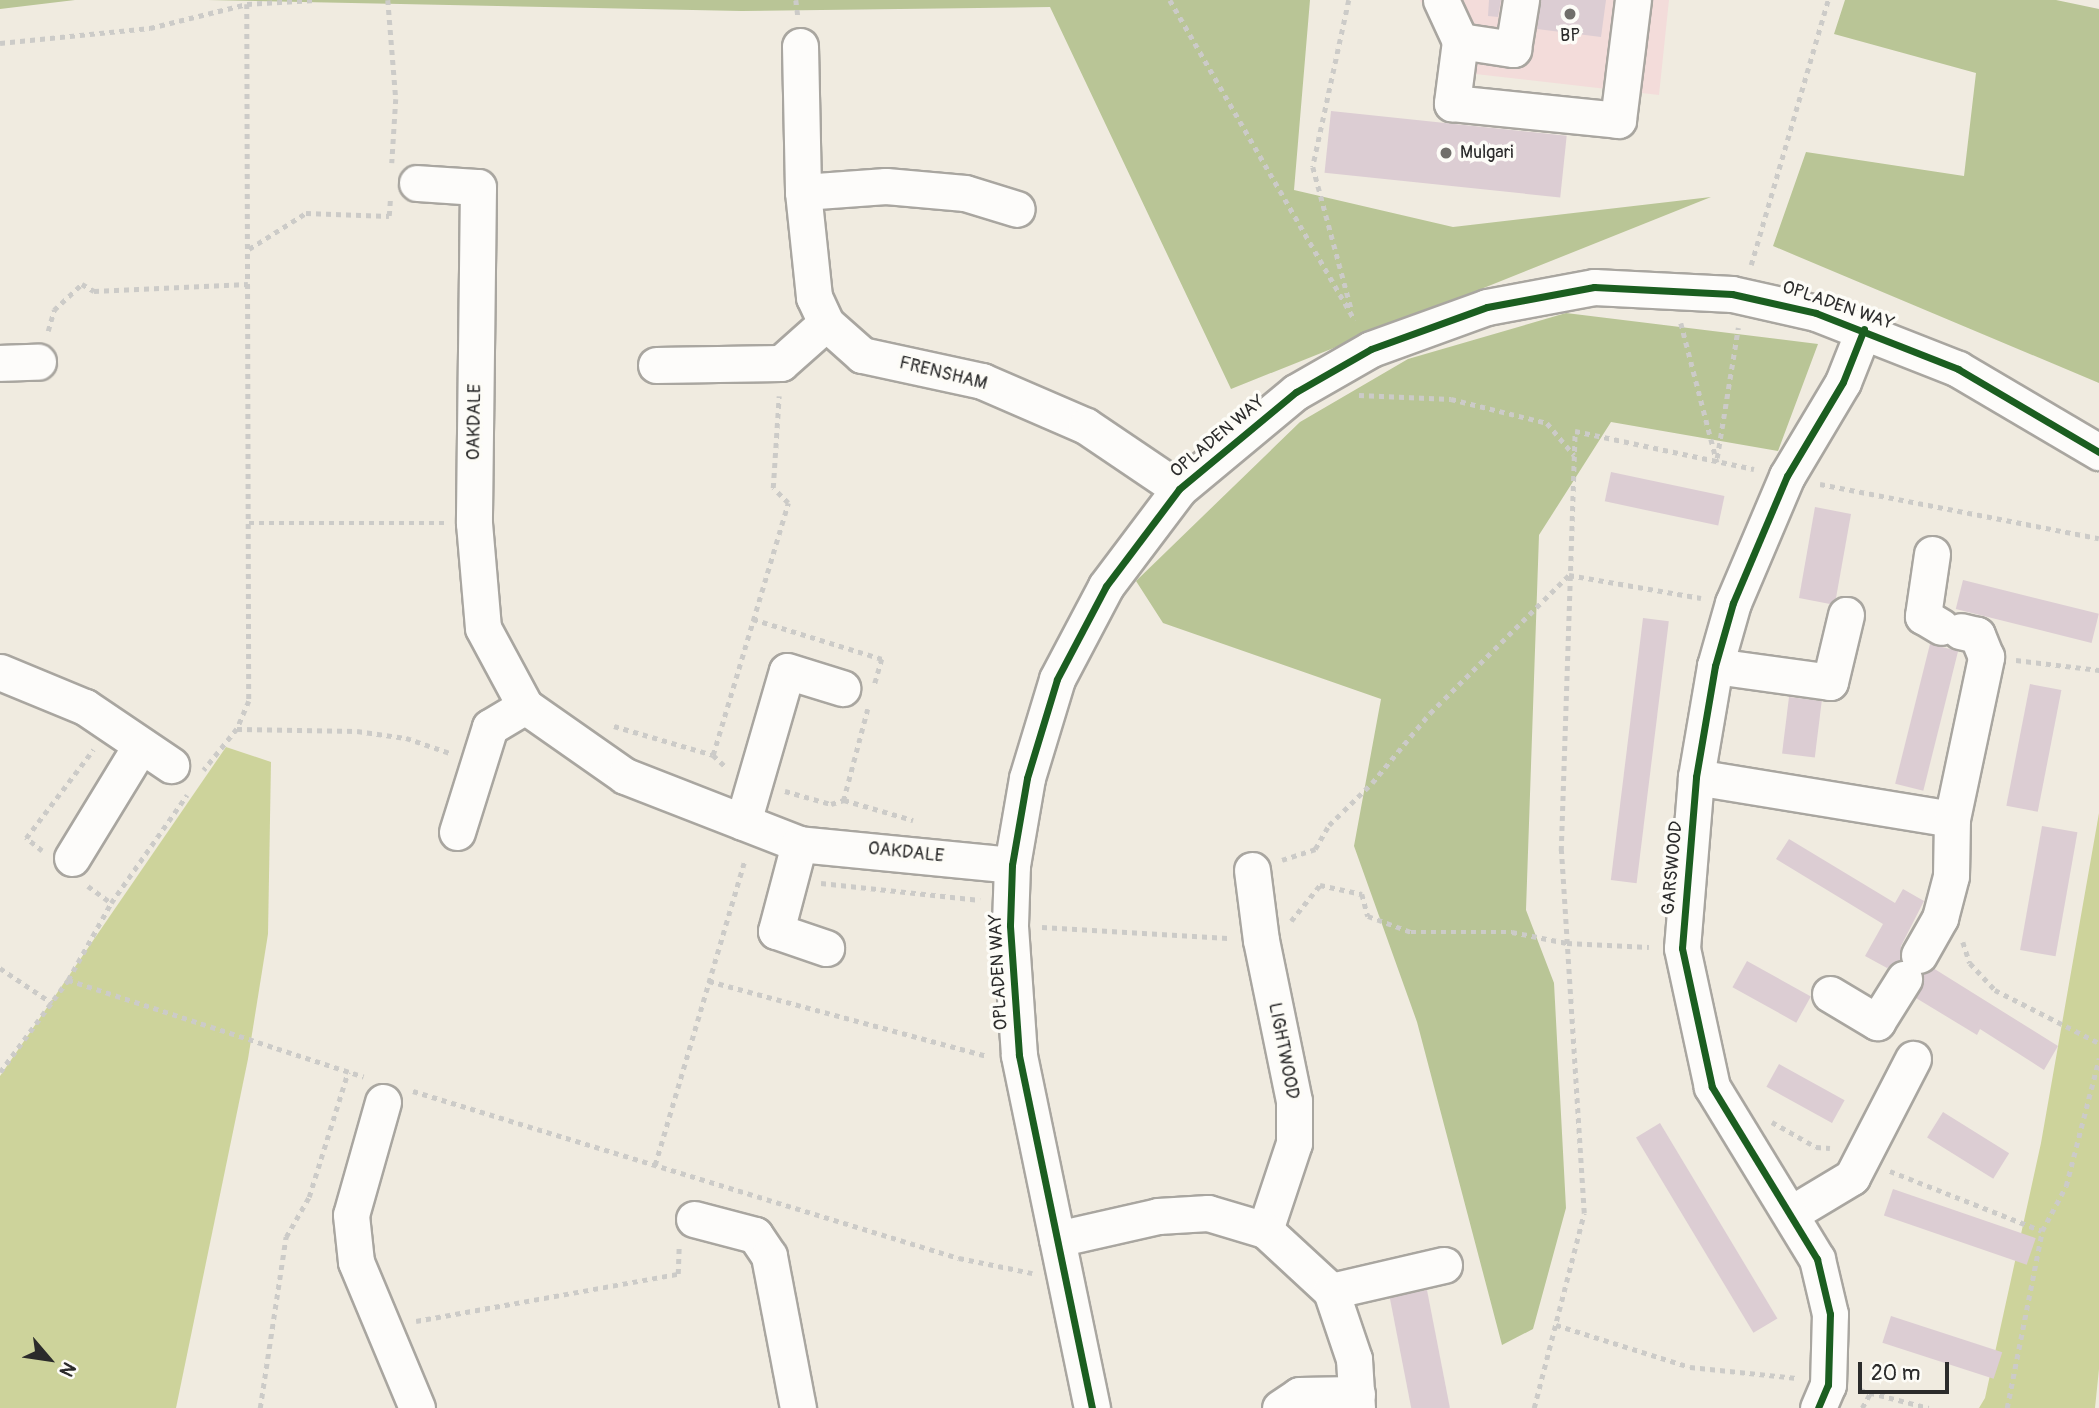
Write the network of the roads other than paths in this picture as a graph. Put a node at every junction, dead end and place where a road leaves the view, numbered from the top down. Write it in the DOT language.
graph roads {
  1 [pos="1441,0"];
  2 [pos="1521,0"];
  3 [pos="1633,0"];
  4 [pos="1460,41"];
  5 [pos="800,46"];
  6 [pos="400,182"];
  7 [pos="803,192"];
  8 [pos="1017,209"];
  9 [pos="826,323"];
  10 [pos="1864,329"];
  11 [pos="38,362"];
  12 [pos="0,363"];
  13 [pos="656,365"];
  14 [pos="2099,452"];
  15 [pos="1179,489"];
  16 [pos="1932,554"];
  17 [pos="1846,615"];
  18 [pos="1715,666"];
  19 [pos="0,672"];
  20 [pos="842,688"];
  21 [pos="525,706"];
  22 [pos="141,745"];
  23 [pos="187,777"];
  24 [pos="1696,777"];
  25 [pos="1952,819"];
  26 [pos="743,822"];
  27 [pos="457,832"];
  28 [pos="799,844"];
  29 [pos="72,858"];
  30 [pos="1012,865"];
  31 [pos="1252,870"];
  32 [pos="826,948"];
  33 [pos="1829,994"];
  34 [pos="1913,1059"];
  35 [pos="385,1090"];
  36 [pos="1792,1213"];
  37 [pos="687,1229"];
  38 [pos="1265,1230"];
  39 [pos="1057,1239"];
  40 [pos="1444,1265"];
  41 [pos="1331,1291"];
  42 [pos="1823,1396"];
  43 [pos="1357,1401"];
  44 [pos="417,1408"];
  45 [pos="798,1408"];
  46 [pos="1092,1408"];
  47 [pos="1280,1408"];
  1 -- 4 [label="street"];
  2 -- 4 [label="street"];
  3 -- 4 [label="street"];
  5 -- 7 [label="street, FRENSHAM"];
  6 -- 21 [label="street, OAKDALE"];
  7 -- 8 [label="street"];
  7 -- 9 [label="street, FRENSHAM"];
  9 -- 13 [label="street"];
  9 -- 15 [label="street, FRENSHAM"];
  10 -- 14 [label="street, OPLADEN WAY"];
  10 -- 15 [label="street, OPLADEN WAY"];
  10 -- 18 [label="street, GARSWOOD"];
  11 -- 12 [label="street"];
  15 -- 30 [label="street, OPLADEN WAY"];
  16 -- 25 [label="street"];
  17 -- 18 [label="street"];
  18 -- 24 [label="street, GARSWOOD"];
  19 -- 22 [label="street"];
  20 -- 26 [label="street"];
  21 -- 26 [label="street, OAKDALE"];
  21 -- 27 [label="street"];
  22 -- 23 [label="street"];
  22 -- 29 [label="street"];
  24 -- 25 [label="street"];
  24 -- 36 [label="street, GARSWOOD"];
  25 -- 33 [label="street"];
  26 -- 28 [label="street, OAKDALE"];
  28 -- 30 [label="street, OAKDALE"];
  28 -- 32 [label="street"];
  30 -- 39 [label="street, OPLADEN WAY"];
  31 -- 38 [label="street, LIGHTWOOD"];
  34 -- 36 [label="street"];
  35 -- 44 [label="street"];
  36 -- 42 [label="street, GARSWOOD"];
  37 -- 45 [label="street"];
  38 -- 39 [label="street"];
  38 -- 41 [label="street"];
  39 -- 46 [label="street, OPLADEN WAY"];
  40 -- 41 [label="street"];
  41 -- 43 [label="street"];
  43 -- 47 [label="street"];
}
